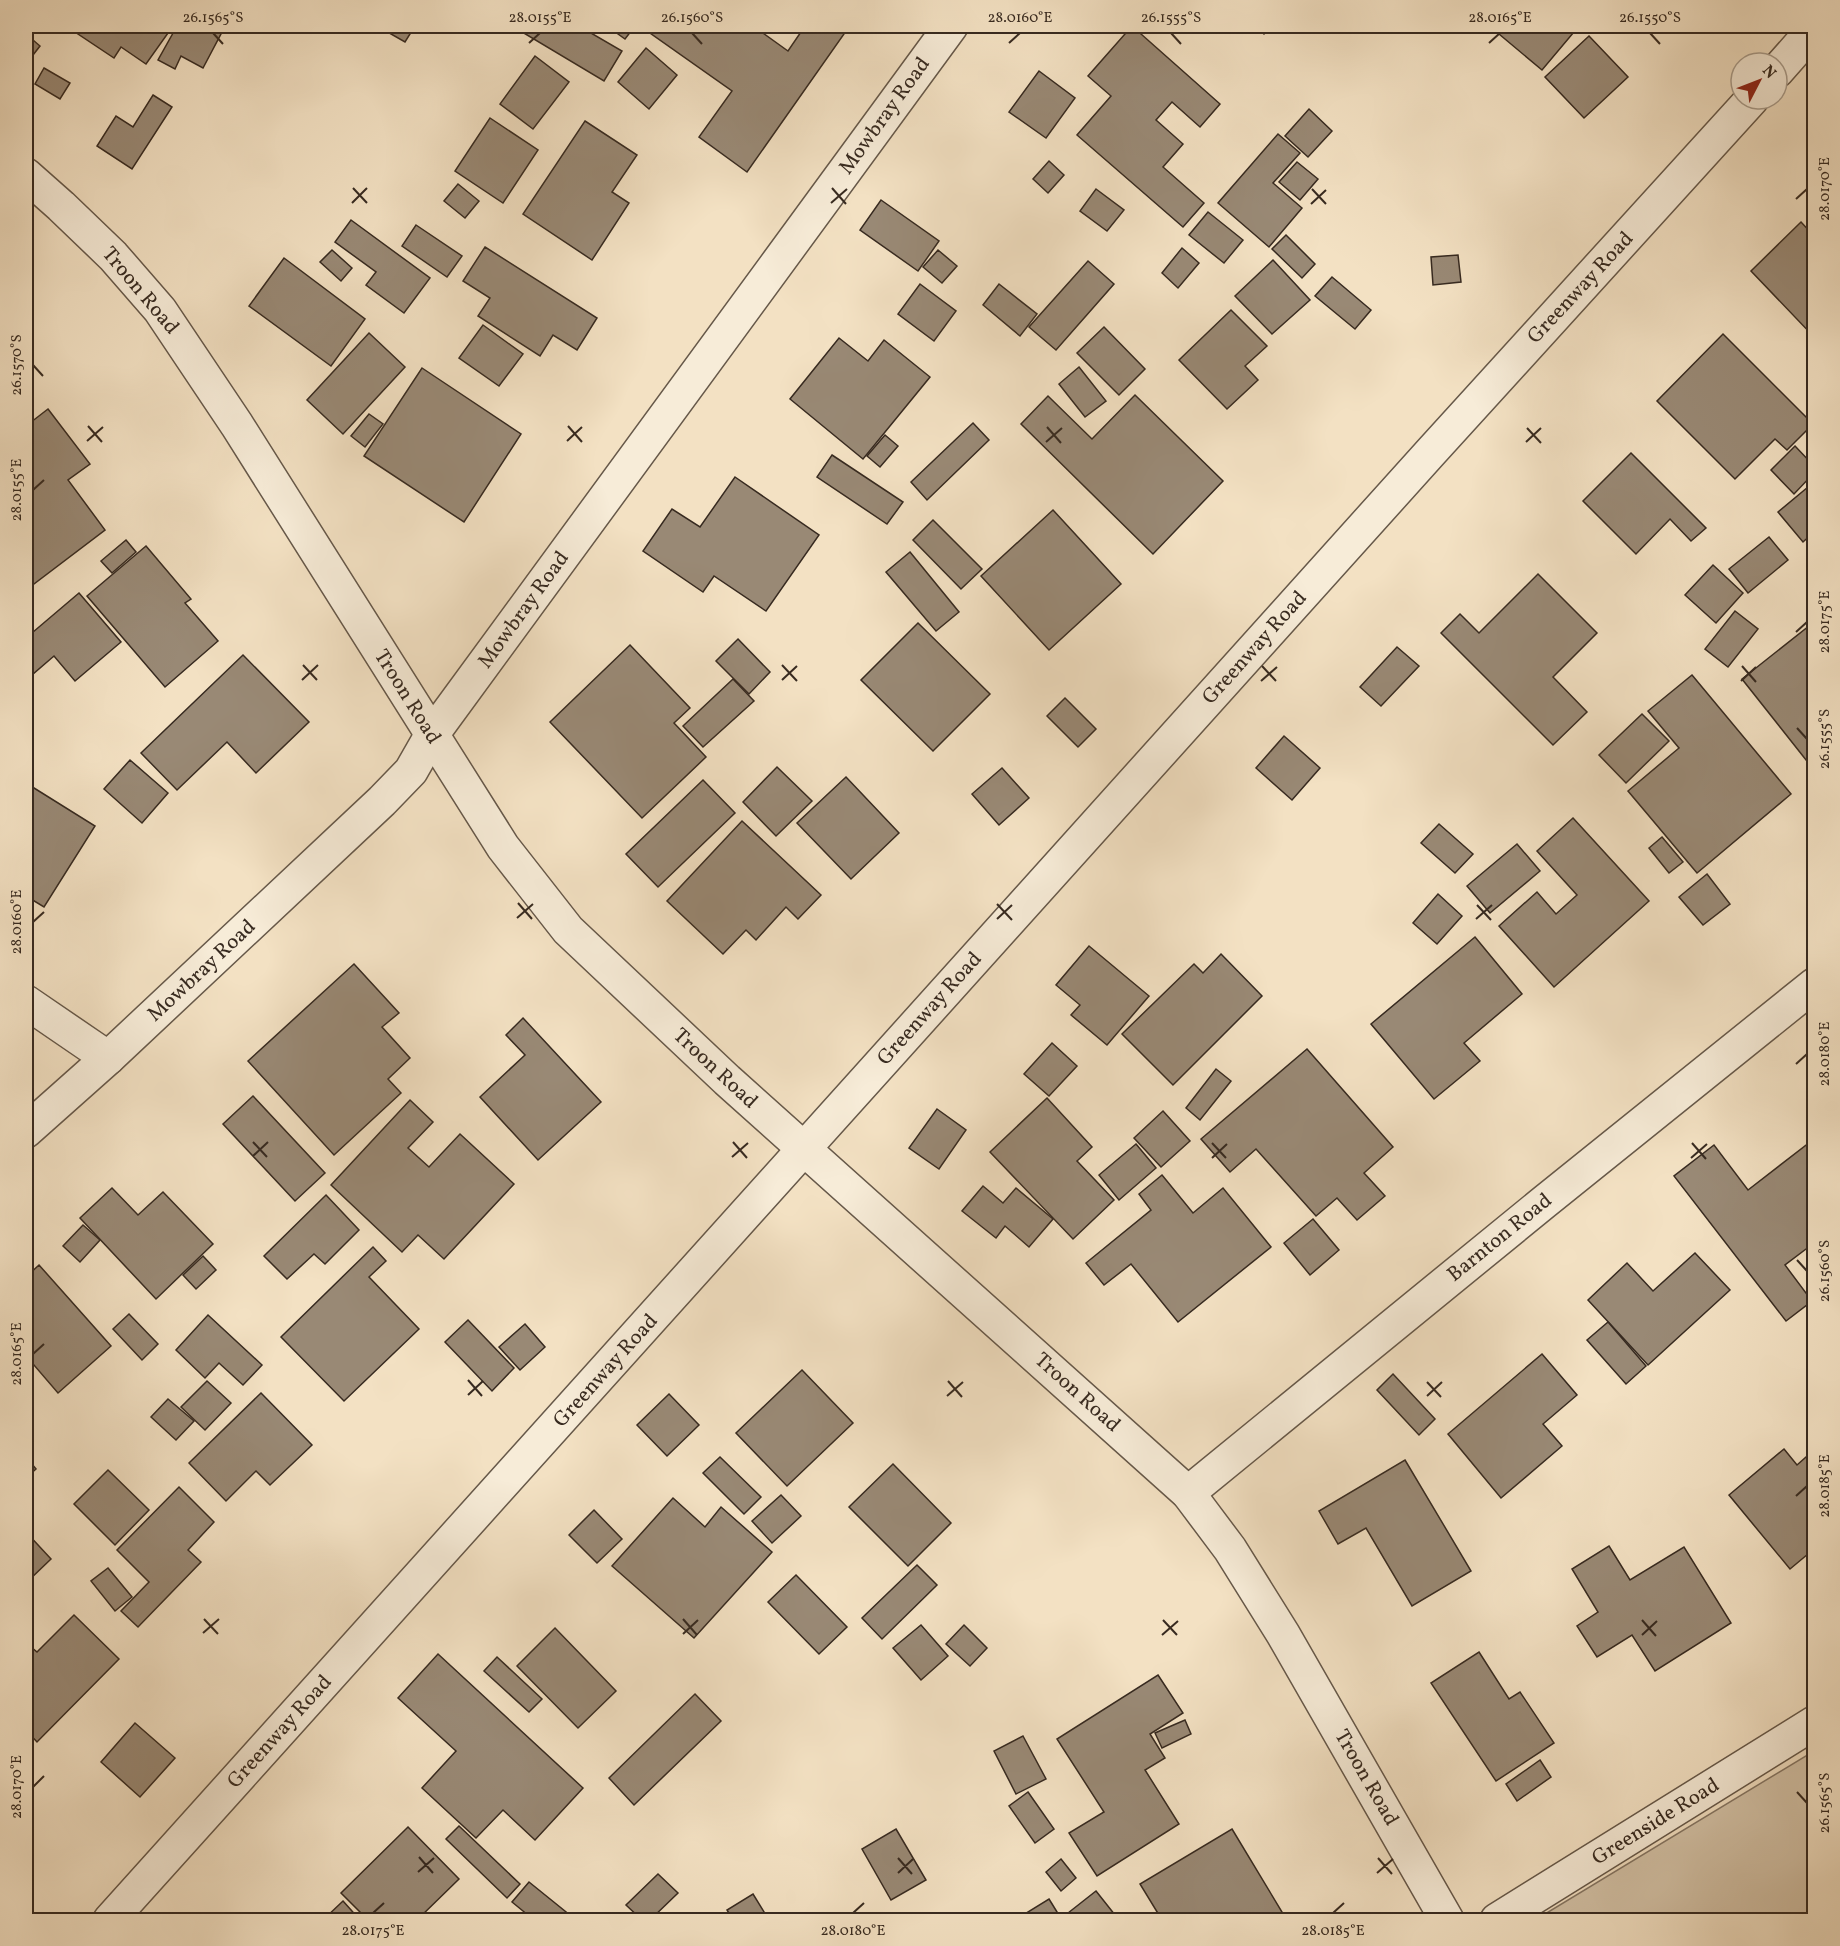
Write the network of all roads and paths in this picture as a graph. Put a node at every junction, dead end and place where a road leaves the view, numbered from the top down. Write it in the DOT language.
graph roads {
  1 [pos="951,26"];
  2 [pos="1815,29"];
  3 [pos="1789,58"];
  4 [pos="1741,111"];
  5 [pos="26,175"];
  6 [pos="431,736"];
  7 [pos="1815,985"];
  8 [pos="26,1002"];
  9 [pos="108,1058"];
  10 [pos="26,1131"];
  11 [pos="804,1150"];
  12 [pos="1188,1493"];
  13 [pos="1815,1723"];
  14 [pos="110,1920"];
  15 [pos="1447,1920"];
  16 [pos="1497,1920"];
  1 -- 6 [label="street, Mowbray Road"];
  2 -- 3 [label="street"];
  4 -- 11 [label="street, Greenway Road"];
  5 -- 6 [label="street, Troon Road"];
  6 -- 9 [label="street, Mowbray Road"];
  6 -- 11 [label="street, Troon Road"];
  7 -- 12 [label="street, Barnton Road"];
  8 -- 9 [label="street"];
  9 -- 10 [label="street, Mowbray Road"];
  11 -- 12 [label="street, Troon Road"];
  11 -- 14 [label="street, Greenway Road"];
  12 -- 15 [label="street, Troon Road"];
  13 -- 16 [label="street, Greenside Road"];
}
